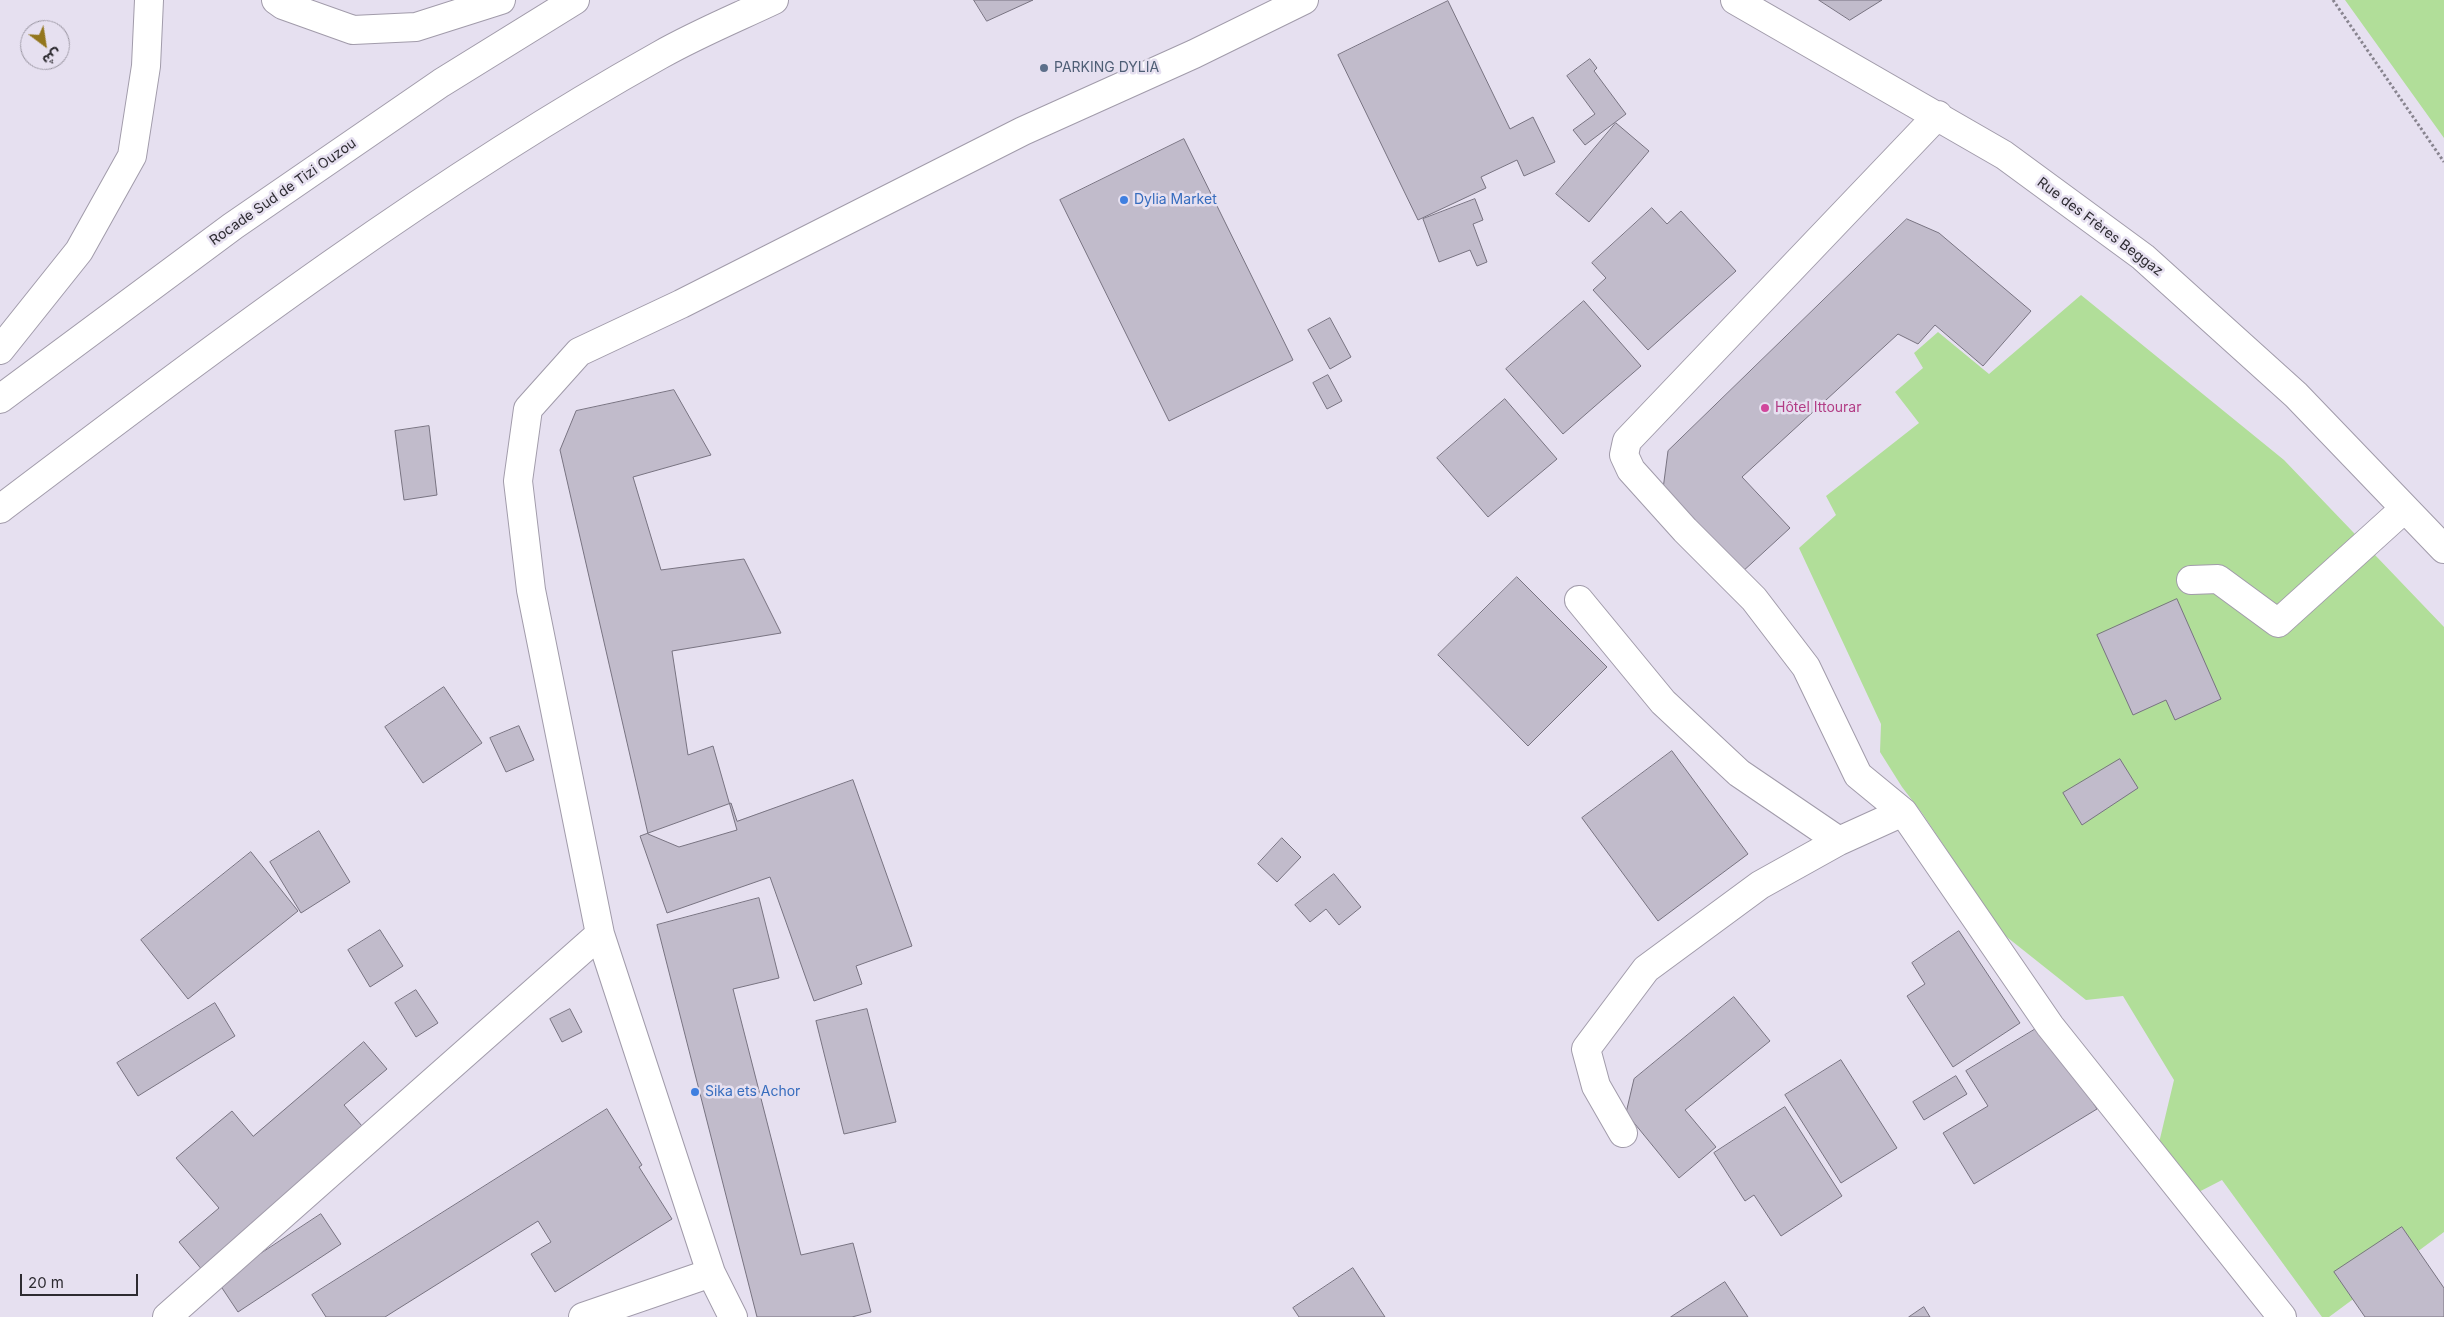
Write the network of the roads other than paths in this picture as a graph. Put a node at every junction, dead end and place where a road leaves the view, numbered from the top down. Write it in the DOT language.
graph roads {
  1 [pos="149,0"];
  2 [pos="276,0"];
  3 [pos="501,0"];
  4 [pos="575,0"];
  5 [pos="774,0"];
  6 [pos="1304,0"];
  7 [pos="1735,0"];
  8 [pos="1938,115"];
  9 [pos="0,350"];
  10 [pos="0,399"];
  11 [pos="0,509"];
  12 [pos="2404,509"];
  13 [pos="2441,544"];
  14 [pos="2191,580"];
  15 [pos="1579,600"];
  16 [pos="1903,812"];
  17 [pos="1839,841"];
  18 [pos="600,934"];
  19 [pos="1623,1133"];
  20 [pos="711,1273"];
  21 [pos="167,1317"];
  22 [pos="583,1317"];
  23 [pos="733,1317"];
  24 [pos="2282,1317"];
  1 -- 9 [label="main road"];
  2 -- 3 [label="main road"];
  4 -- 10 [label="main road, Rocade Sud de Tizi Ouzou"];
  5 -- 11 [label="main road"];
  6 -- 18 [label="main road"];
  7 -- 8 [label="main road, Rue des Frères Beggaz"];
  8 -- 12 [label="main road, Rue des Frères Beggaz"];
  8 -- 16 [label="main road"];
  12 -- 13 [label="main road, Rue des Frères Beggaz"];
  12 -- 14 [label="main road"];
  15 -- 17 [label="main road"];
  16 -- 17 [label="main road"];
  16 -- 24 [label="main road"];
  17 -- 19 [label="main road"];
  18 -- 20 [label="main road"];
  18 -- 21 [label="main road"];
  20 -- 22 [label="main road"];
  20 -- 23 [label="main road"];
}
